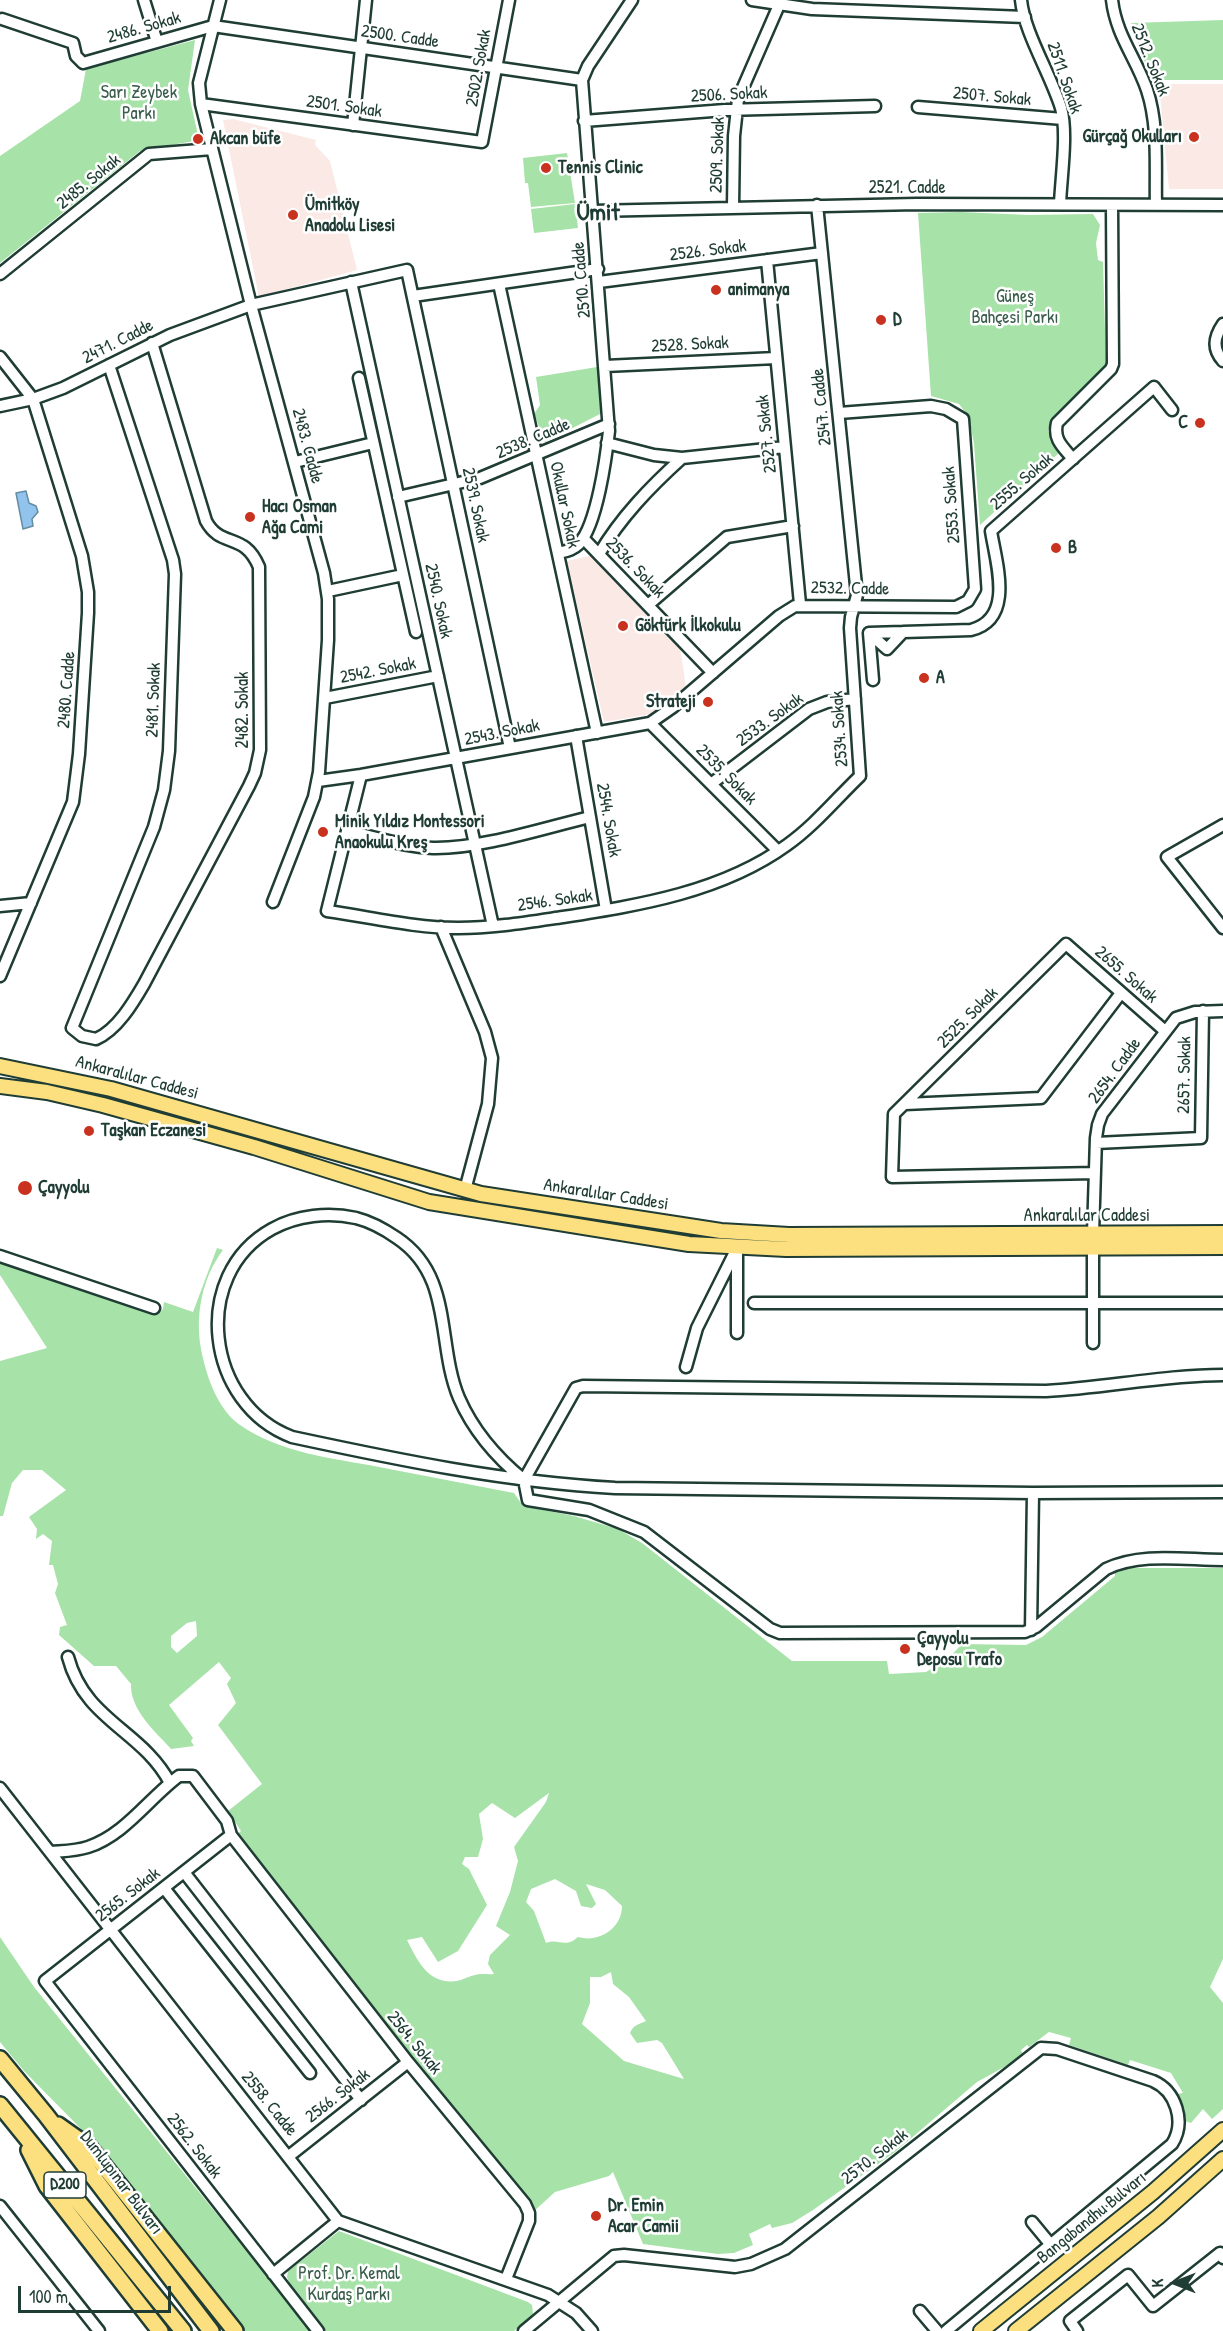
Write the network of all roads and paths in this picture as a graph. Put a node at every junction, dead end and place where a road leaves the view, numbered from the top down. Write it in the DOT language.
graph roads {
  1 [pos="144,0"];
  2 [pos="220,0"];
  3 [pos="366,0"];
  4 [pos="509,0"];
  5 [pos="632,0"];
  6 [pos="752,0"];
  7 [pos="1021,0"];
  8 [pos="1112,0"];
  9 [pos="778,5"];
  10 [pos="1025,17"];
  11 [pos="2,19"];
  12 [pos="213,26"];
  13 [pos="157,42"];
  14 [pos="361,48"];
  15 [pos="496,68"];
  16 [pos="582,80"];
  17 [pos="201,104"];
  18 [pos="875,106"];
  19 [pos="918,107"];
  20 [pos="736,110"];
  21 [pos="1063,119"];
  22 [pos="584,122"];
  23 [pos="353,125"];
  24 [pos="482,142"];
  25 [pos="212,148"];
  26 [pos="1060,204"];
  27 [pos="817,205"];
  28 [pos="1112,205"];
  29 [pos="1156,205"];
  30 [pos="1223,205"];
  31 [pos="733,207"];
  32 [pos="592,211"];
  33 [pos="822,253"];
  34 [pos="767,260"];
  35 [pos="598,269"];
  36 [pos="0,274"];
  37 [pos="351,282"];
  38 [pos="599,282"];
  39 [pos="500,284"];
  40 [pos="412,296"];
  41 [pos="251,305"];
  42 [pos="1223,324"];
  43 [pos="153,343"];
  44 [pos="0,357"];
  45 [pos="776,358"];
  46 [pos="1223,361"];
  47 [pos="109,365"];
  48 [pos="605,366"];
  49 [pos="359,378"];
  50 [pos="33,399"];
  51 [pos="0,406"];
  52 [pos="1172,410"];
  53 [pos="839,412"];
  54 [pos="609,424"];
  55 [pos="373,443"];
  56 [pos="607,443"];
  57 [pos="785,447"];
  58 [pos="537,454"];
  59 [pos="682,458"];
  60 [pos="1074,459"];
  61 [pos="295,462"];
  62 [pos="453,485"];
  63 [pos="399,497"];
  64 [pos="793,526"];
  65 [pos="583,538"];
  66 [pos="408,540"];
  67 [pos="395,542"];
  68 [pos="558,553"];
  69 [pos="599,554"];
  70 [pos="403,575"];
  71 [pos="975,590"];
  72 [pos="327,591"];
  73 [pos="800,604"];
  74 [pos="648,605"];
  75 [pos="855,606"];
  76 [pos="416,632"];
  77 [pos="903,632"];
  78 [pos="869,633"];
  79 [pos="713,673"];
  80 [pos="438,676"];
  81 [pos="873,680"];
  82 [pos="325,698"];
  83 [pos="855,699"];
  84 [pos="650,723"];
  85 [pos="597,733"];
  86 [pos="576,736"];
  87 [pos="510,748"];
  88 [pos="456,758"];
  89 [pos="361,776"];
  90 [pos="318,781"];
  91 [pos="711,784"];
  92 [pos="590,817"];
  93 [pos="1223,825"];
  94 [pos="347,831"];
  95 [pos="475,844"];
  96 [pos="778,851"];
  97 [pos="273,902"];
  98 [pos="31,903"];
  99 [pos="0,906"];
  100 [pos="606,910"];
  101 [pos="493,926"];
  102 [pos="441,927"];
  103 [pos="1223,928"];
  104 [pos="1065,944"];
  105 [pos="0,976"];
  106 [pos="1121,993"];
  107 [pos="1203,1011"];
  108 [pos="1223,1011"];
  109 [pos="72,1028"];
  110 [pos="1165,1031"];
  111 [pos="0,1066"];
  112 [pos="0,1086"];
  113 [pos="129,1093"];
  114 [pos="905,1104"];
  115 [pos="126,1111"];
  116 [pos="1096,1143"];
  117 [pos="1095,1173"];
  118 [pos="465,1190"];
  119 [pos="459,1209"];
  120 [pos="1223,1233"];
  121 [pos="1093,1240"];
  122 [pos="1223,1246"];
  123 [pos="737,1248"];
  124 [pos="0,1256"];
  125 [pos="754,1303"];
  126 [pos="1094,1303"];
  127 [pos="1223,1303"];
  128 [pos="154,1308"];
  129 [pos="737,1333"];
  130 [pos="1094,1343"];
  131 [pos="686,1367"];
  132 [pos="1223,1375"];
  133 [pos="524,1480"];
  134 [pos="1223,1492"];
  135 [pos="1033,1493"];
  136 [pos="1223,1560"];
  137 [pos="1031,1630"];
  138 [pos="68,1657"];
  139 [pos="170,1783"];
  140 [pos="0,1788"];
  141 [pos="231,1835"];
  142 [pos="51,1852"];
  143 [pos="184,1872"];
  144 [pos="164,1888"];
  145 [pos="111,1929"];
  146 [pos="45,1980"];
  147 [pos="0,2059"];
  148 [pos="408,2062"];
  149 [pos="310,2073"];
  150 [pos="361,2100"];
  151 [pos="0,2104"];
  152 [pos="46,2115"];
  153 [pos="19,2129"];
  154 [pos="1223,2130"];
  155 [pos="289,2156"];
  156 [pos="1223,2159"];
  157 [pos="0,2206"];
  158 [pos="338,2221"];
  159 [pos="1032,2222"];
  160 [pos="1051,2245"];
  161 [pos="1223,2258"];
  162 [pos="273,2274"];
  163 [pos="506,2279"];
  164 [pos="561,2301"];
  165 [pos="920,2311"];
  166 [pos="99,2331"];
  167 [pos="160,2331"];
  168 [pos="183,2331"];
  169 [pos="211,2331"];
  170 [pos="235,2331"];
  171 [pos="318,2331"];
  172 [pos="524,2331"];
  173 [pos="592,2331"];
  174 [pos="937,2331"];
  175 [pos="946,2331"];
  176 [pos="981,2331"];
  177 [pos="1016,2331"];
  178 [pos="1077,2331"];
  1 -- 13 [label="street"];
  2 -- 12 [label="street, 2483. Cadde"];
  3 -- 14 [label="street"];
  4 -- 15 [label="street, 2502. Sokak"];
  5 -- 16 [label="street"];
  6 -- 9 [label="street"];
  7 -- 10 [label="street, 2511. Sokak"];
  8 -- 29 [label="street, 2512. Sokak"];
  9 -- 10 [label="street"];
  9 -- 20 [label="street, 2509. Sokak"];
  10 -- 21 [label="street, 2511. Sokak"];
  11 -- 13 [label="street, 2486. Sokak"];
  12 -- 13 [label="street, 2486. Sokak"];
  12 -- 14 [label="street, 2500. Cadde"];
  12 -- 17 [label="street, 2483. Cadde"];
  14 -- 15 [label="street, 2500. Cadde"];
  14 -- 23 [label="street"];
  15 -- 16 [label="street, 2500. Cadde"];
  15 -- 24 [label="street, 2502. Sokak"];
  16 -- 22 [label="street, 2510. Cadde"];
  17 -- 23 [label="street, 2501. Sokak"];
  17 -- 25 [label="street, 2483. Cadde"];
  18 -- 20 [label="street, 2506. Sokak"];
  19 -- 21 [label="street, 2507. Sokak"];
  20 -- 22 [label="street, 2506. Sokak"];
  20 -- 31 [label="street, 2509. Sokak"];
  21 -- 26 [label="street, 2511. Sokak"];
  22 -- 32 [label="street, 2510. Cadde"];
  23 -- 24 [label="street, 2501. Sokak"];
  25 -- 36 [label="street, 2485. Sokak"];
  25 -- 41 [label="street, 2483. Cadde"];
  26 -- 27 [label="street, 2521. Cadde"];
  26 -- 28 [label="street, 2521. Cadde"];
  27 -- 31 [label="street, 2521. Cadde"];
  27 -- 33 [label="street, 2547. Cadde"];
  28 -- 29 [label="street, 2521. Cadde"];
  28 -- 60 [label="street"];
  29 -- 30 [label="street, 2521. Cadde"];
  31 -- 32 [label="street, 2521. Cadde"];
  32 -- 35 [label="street, 2510. Cadde"];
  33 -- 34 [label="street, 2526. Sokak"];
  33 -- 53 [label="street, 2547. Cadde"];
  34 -- 38 [label="street, 2526. Sokak"];
  34 -- 45 [label="street, 2527. Sokak"];
  35 -- 38 [label="street, 2510. Cadde"];
  35 -- 39 [label="street"];
  37 -- 40 [label="street, 2539. Sokak"];
  37 -- 41 [label="street"];
  37 -- 63 [label="street, 2540. Sokak"];
  38 -- 48 [label="street, 2510. Cadde"];
  39 -- 40 [label="street"];
  39 -- 58 [label="street, Okullar Sokak"];
  40 -- 62 [label="street, 2539. Sokak"];
  41 -- 43 [label="street, 2471. Cadde"];
  41 -- 61 [label="street, 2483. Cadde"];
  42 -- 46 [label="street"];
  43 -- 47 [label="street, 2471. Cadde"];
  43 -- 109 [label="street, 2482. Sokak"];
  44 -- 50 [label="street"];
  45 -- 48 [label="street, 2528. Sokak"];
  45 -- 57 [label="street, 2527. Sokak"];
  47 -- 50 [label="street, 2471. Cadde"];
  47 -- 109 [label="street, 2481. Sokak"];
  48 -- 54 [label="street, 2510. Cadde"];
  49 -- 55 [label="street"];
  50 -- 51 [label="street, 2471. Cadde"];
  50 -- 98 [label="street, 2480. Cadde"];
  52 -- 60 [label="street, 2555. Sokak"];
  53 -- 71 [label="street, 2553. Sokak"];
  53 -- 75 [label="street, 2547. Cadde"];
  54 -- 56 [label="street, 2510. Cadde"];
  54 -- 58 [label="street, 2538. Cadde"];
  55 -- 61 [label="street"];
  55 -- 67 [label="street"];
  56 -- 59 [label="street"];
  56 -- 65 [label="street, 2510. Cadde"];
  57 -- 59 [label="street"];
  57 -- 64 [label="street, 2527. Sokak"];
  58 -- 62 [label="street, 2538. Cadde"];
  58 -- 68 [label="street, Okullar Sokak"];
  59 -- 69 [label="street"];
  60 -- 77 [label="street, 2555. Sokak"];
  61 -- 72 [label="street, 2483. Cadde"];
  62 -- 63 [label="street, 2538. Cadde"];
  62 -- 87 [label="street, 2539. Sokak"];
  63 -- 66 [label="street, 2540. Sokak"];
  64 -- 73 [label="street, 2527. Sokak"];
  64 -- 74 [label="street"];
  65 -- 68 [label="street"];
  65 -- 69 [label="street, 2536. Sokak"];
  66 -- 67 [label="street"];
  66 -- 80 [label="street, 2540. Sokak"];
  67 -- 70 [label="street"];
  68 -- 85 [label="street, Okullar Sokak"];
  69 -- 74 [label="street, 2536. Sokak"];
  70 -- 72 [label="street"];
  70 -- 76 [label="street"];
  71 -- 75 [label="street, 2532. Cadde"];
  72 -- 82 [label="street, 2483. Cadde"];
  73 -- 75 [label="street, 2532. Cadde"];
  73 -- 79 [label="street, 2532. Cadde"];
  74 -- 79 [label="street, 2536. Sokak"];
  75 -- 83 [label="street, 2534. Sokak"];
  77 -- 78 [label="street, 2555. Sokak"];
  77 -- 78 [label="street"];
  78 -- 81 [label="street"];
  79 -- 84 [label="street, 2532. Cadde"];
  80 -- 82 [label="street, 2542. Sokak"];
  80 -- 88 [label="street, 2540. Sokak"];
  82 -- 90 [label="street, 2483. Cadde"];
  83 -- 91 [label="street, 2533. Sokak"];
  83 -- 96 [label="street, 2534. Sokak"];
  84 -- 85 [label="street, 2543. Sokak"];
  84 -- 91 [label="street, 2535. Sokak"];
  85 -- 86 [label="street, 2543. Sokak"];
  86 -- 87 [label="street, 2543. Sokak"];
  86 -- 92 [label="street, 2544. Sokak"];
  87 -- 88 [label="street, 2543. Sokak"];
  88 -- 89 [label="street, 2543. Sokak"];
  88 -- 95 [label="street, 2540. Sokak"];
  89 -- 90 [label="street, 2543. Sokak"];
  89 -- 94 [label="street"];
  90 -- 97 [label="street, 2483. Cadde"];
  91 -- 96 [label="street, 2535. Sokak"];
  92 -- 95 [label="street"];
  92 -- 100 [label="street, 2544. Sokak"];
  93 -- 103 [label="street"];
  94 -- 95 [label="street"];
  94 -- 102 [label="street, 2546. Sokak"];
  95 -- 101 [label="street, 2540. Sokak"];
  96 -- 100 [label="street, 2546. Sokak"];
  98 -- 99 [label="street"];
  98 -- 105 [label="street, 2480. Cadde"];
  100 -- 101 [label="street, 2546. Sokak"];
  101 -- 102 [label="street, 2546. Sokak"];
  102 -- 118 [label="street"];
  104 -- 106 [label="street, 2655. Sokak"];
  104 -- 114 [label="street, 2525. Sokak"];
  106 -- 110 [label="street, 2655. Sokak"];
  106 -- 114 [label="street"];
  107 -- 108 [label="street, 2654. Cadde"];
  107 -- 110 [label="street, 2654. Cadde"];
  107 -- 116 [label="street, 2657. Sokak"];
  110 -- 116 [label="street, 2654. Cadde"];
  111 -- 113 [label="main road, Ankaralılar Caddesi"];
  112 -- 115 [label="main road, Ankaralılar Caddesi"];
  113 -- 115 [label="main road"];
  113 -- 118 [label="main road, Ankaralılar Caddesi"];
  114 -- 117 [label="street, 2525. Sokak"];
  115 -- 119 [label="main road, Ankaralılar Caddesi"];
  116 -- 117 [label="street, 2654. Cadde"];
  117 -- 121 [label="street, 2654. Cadde"];
  118 -- 119 [label="main road"];
  118 -- 121 [label="main road, Ankaralılar Caddesi"];
  119 -- 123 [label="main road, Ankaralılar Caddesi"];
  120 -- 121 [label="main road, Ankaralılar Caddesi"];
  121 -- 122 [label="main road, Ankaralılar Caddesi"];
  121 -- 123 [label="main road, Ankaralılar Caddesi"];
  121 -- 126 [label="street, 2654. Cadde"];
  123 -- 129 [label="street"];
  123 -- 131 [label="street"];
  124 -- 128 [label="street"];
  125 -- 126 [label="street"];
  126 -- 127 [label="street"];
  126 -- 130 [label="street, 2654. Cadde"];
  132 -- 133 [label="street"];
  133 -- 133 [label="street"];
  133 -- 135 [label="street"];
  133 -- 137 [label="street"];
  134 -- 135 [label="street"];
  135 -- 137 [label="street"];
  136 -- 137 [label="street"];
  138 -- 139 [label="street"];
  139 -- 141 [label="street, 2564. Sokak"];
  139 -- 142 [label="street"];
  140 -- 142 [label="street, 2558. Cadde"];
  141 -- 143 [label="street, 2565. Sokak"];
  141 -- 148 [label="street, 2564. Sokak"];
  142 -- 145 [label="street, 2558. Cadde"];
  143 -- 144 [label="street, 2565. Sokak"];
  143 -- 150 [label="street"];
  144 -- 145 [label="street, 2565. Sokak"];
  144 -- 149 [label="street"];
  145 -- 146 [label="street, 2565. Sokak"];
  145 -- 155 [label="street, 2558. Cadde"];
  146 -- 162 [label="street, 2562. Sokak"];
  147 -- 152 [label="highway, Dumlupınar Bulvarı / D200"];
  148 -- 150 [label="street, 2566. Sokak"];
  148 -- 163 [label="street, 2564. Sokak"];
  150 -- 155 [label="street, 2566. Sokak"];
  151 -- 153 [label="highway, D200"];
  152 -- 169 [label="highway, Dumlupınar Bulvarı / D200"];
  152 -- 170 [label="highway"];
  153 -- 167 [label="highway"];
  153 -- 168 [label="highway, D200"];
  154 -- 176 [label="main road, Bangabandhu Bulvarı"];
  155 -- 158 [label="street, 2558. Cadde"];
  156 -- 177 [label="main road"];
  157 -- 166 [label="street"];
  158 -- 162 [label="street"];
  158 -- 163 [label="street"];
  159 -- 160 [label="street"];
  160 -- 164 [label="street, 2570. Sokak"];
  160 -- 175 [label="street"];
  161 -- 178 [label="street"];
  162 -- 171 [label="street, 2562. Sokak"];
  163 -- 164 [label="street"];
  164 -- 172 [label="street"];
  164 -- 173 [label="street"];
  165 -- 174 [label="street"];
}
